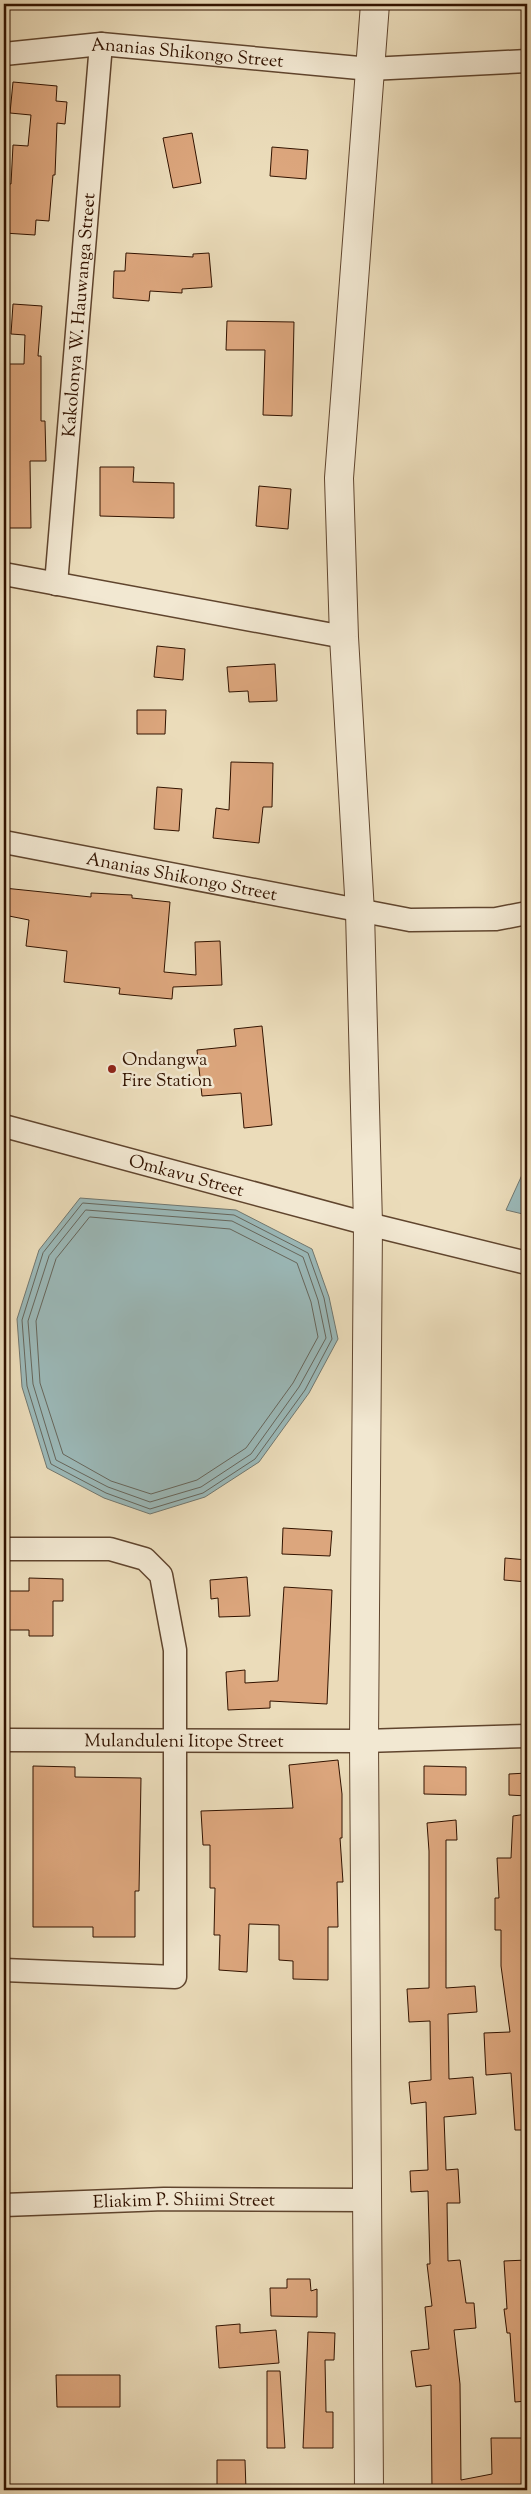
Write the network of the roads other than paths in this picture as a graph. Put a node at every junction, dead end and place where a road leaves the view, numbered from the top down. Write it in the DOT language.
graph roads {
  1 [pos="375,4"];
  2 [pos="101,44"];
  3 [pos="4,54"];
  4 [pos="527,62"];
  5 [pos="370,69"];
  6 [pos="4,574"];
  7 [pos="56,584"];
  8 [pos="344,637"];
  9 [pos="4,842"];
  10 [pos="360,912"];
  11 [pos="527,913"];
  12 [pos="4,1126"];
  13 [pos="368,1224"];
  14 [pos="527,1263"];
  15 [pos="4,1550"];
  16 [pos="527,1736"];
  17 [pos="4,1740"];
  18 [pos="175,1741"];
  19 [pos="364,1741"];
  20 [pos="4,1970"];
  21 [pos="365,2200"];
  22 [pos="4,2205"];
  23 [pos="369,2490"];
  1 -- 5 [label="street"];
  2 -- 3 [label="street, Ananias Shikongo Street"];
  2 -- 5 [label="street, Ananias Shikongo Street"];
  2 -- 7 [label="street, Kakolonya W. Hauwanga Street"];
  4 -- 5 [label="street, Ananias Shikongo Street"];
  5 -- 8 [label="street"];
  6 -- 7 [label="street"];
  7 -- 8 [label="street"];
  8 -- 10 [label="street"];
  9 -- 10 [label="street, Ananias Shikongo Street"];
  10 -- 11 [label="street, Ananias Shikongo Street"];
  10 -- 13 [label="street"];
  12 -- 13 [label="street, Omkavu Street"];
  13 -- 14 [label="street, Omkavu Street"];
  13 -- 19 [label="street"];
  15 -- 18 [label="street"];
  16 -- 19 [label="street, Mulanduleni Iitope Street"];
  17 -- 18 [label="street, Mulanduleni Iitope Street"];
  18 -- 19 [label="street, Mulanduleni Iitope Street"];
  18 -- 20 [label="street"];
  19 -- 21 [label="street"];
  21 -- 22 [label="street, Eliakim P. Shiimi Street"];
  21 -- 23 [label="street"];
}
